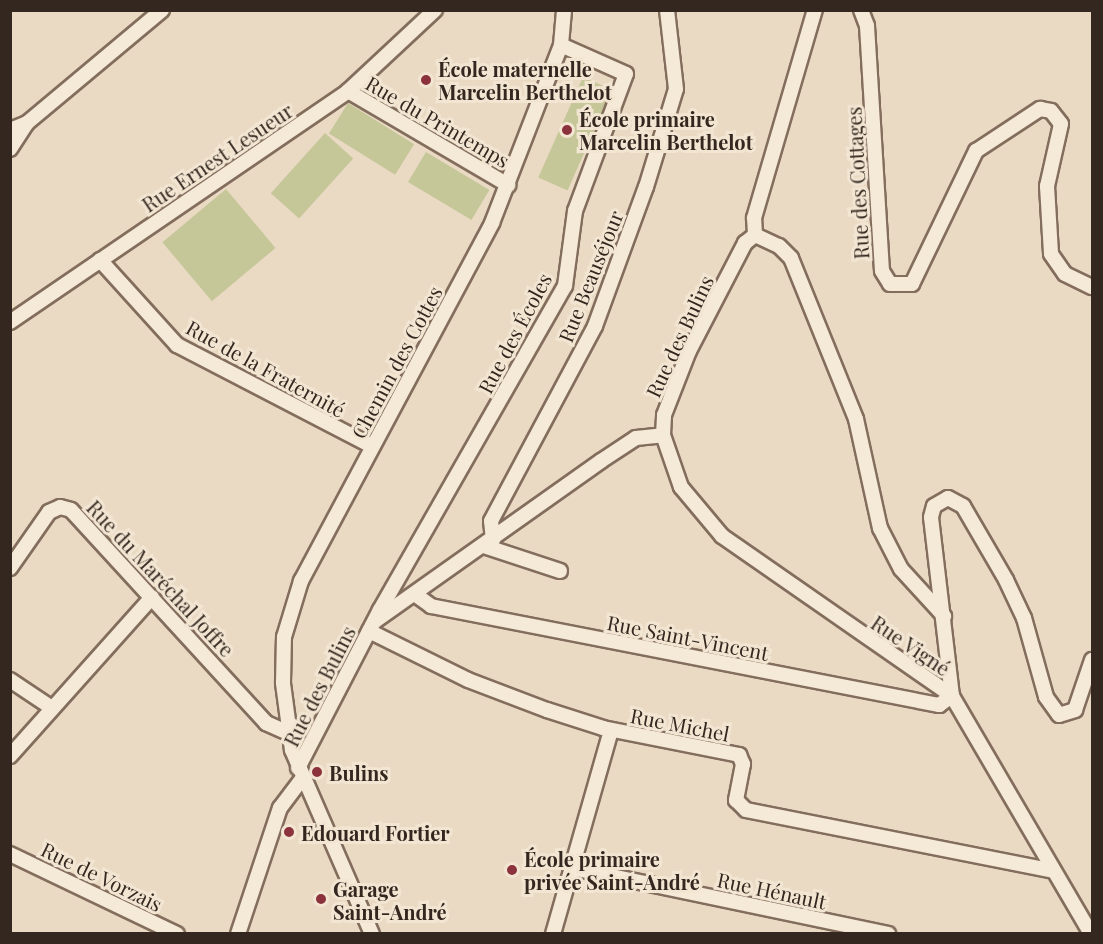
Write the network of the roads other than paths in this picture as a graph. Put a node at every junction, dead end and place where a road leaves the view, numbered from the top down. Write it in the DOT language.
graph roads {
  1 [pos="162,10"];
  2 [pos="435,10"];
  3 [pos="564,10"];
  4 [pos="667,10"];
  5 [pos="815,10"];
  6 [pos="861,10"];
  7 [pos="561,45"];
  8 [pos="348,91"];
  9 [pos="27,123"];
  10 [pos="10,130"];
  11 [pos="10,149"];
  12 [pos="508,185"];
  13 [pos="755,235"];
  14 [pos="100,260"];
  15 [pos="1092,287"];
  16 [pos="10,322"];
  17 [pos="663,435"];
  18 [pos="372,446"];
  19 [pos="488,543"];
  20 [pos="10,568"];
  21 [pos="560,572"];
  22 [pos="390,592"];
  23 [pos="416,595"];
  24 [pos="152,597"];
  25 [pos="944,616"];
  26 [pos="371,626"];
  27 [pos="1092,660"];
  28 [pos="10,680"];
  29 [pos="952,696"];
  30 [pos="52,708"];
  31 [pos="611,730"];
  32 [pos="288,734"];
  33 [pos="10,756"];
  34 [pos="301,773"];
  35 [pos="10,854"];
  36 [pos="573,868"];
  37 [pos="1053,871"];
  38 [pos="177,933"];
  39 [pos="238,933"];
  40 [pos="372,933"];
  41 [pos="553,933"];
  42 [pos="888,933"];
  43 [pos="1091,933"];
  1 -- 9 [label="street"];
  2 -- 8 [label="street, Rue Ernest Lesueur"];
  3 -- 7 [label="street, Chemin des Cottes"];
  4 -- 19 [label="street, Rue Beauséjour"];
  5 -- 13 [label="street"];
  6 -- 15 [label="street, Rue des Cottages"];
  7 -- 12 [label="street, Chemin des Cottes"];
  7 -- 22 [label="street, Rue des Écoles"];
  8 -- 12 [label="street, Rue du Printemps"];
  8 -- 14 [label="street, Rue Ernest Lesueur"];
  9 -- 10 [label="street"];
  9 -- 11 [label="street"];
  12 -- 18 [label="street, Chemin des Cottes"];
  13 -- 17 [label="street, Rue des Bulins"];
  13 -- 25 [label="street"];
  14 -- 16 [label="street, Rue Ernest Lesueur"];
  14 -- 18 [label="street, Rue de la Fraternité"];
  17 -- 19 [label="street, Rue des Bulins"];
  17 -- 29 [label="street, Rue Vigné"];
  18 -- 32 [label="street, Chemin des Cottes"];
  19 -- 21 [label="street"];
  19 -- 23 [label="street, Rue des Bulins"];
  20 -- 24 [label="street, Rue du Maréchal Joffre"];
  22 -- 23 [label="street"];
  22 -- 26 [label="street, Rue des Bulins"];
  23 -- 26 [label="street, Rue des Bulins"];
  23 -- 29 [label="street, Rue Saint-Vincent"];
  24 -- 30 [label="street"];
  24 -- 32 [label="street, Rue du Maréchal Joffre"];
  25 -- 27 [label="street"];
  25 -- 29 [label="street"];
  26 -- 31 [label="street, Rue Michel"];
  26 -- 34 [label="street, Rue des Bulins"];
  28 -- 30 [label="street"];
  29 -- 37 [label="street, Rue Vigné"];
  30 -- 33 [label="street"];
  31 -- 36 [label="street"];
  31 -- 37 [label="street, Rue Michel"];
  32 -- 34 [label="street, Chemin des Cottes"];
  34 -- 39 [label="street, Rue des Bulins"];
  34 -- 40 [label="street, Chemin des Cottes"];
  35 -- 38 [label="street, Rue de Vorzais"];
  36 -- 41 [label="street"];
  36 -- 42 [label="street, Rue Hénault"];
  37 -- 43 [label="street, Rue Vigné"];
}
